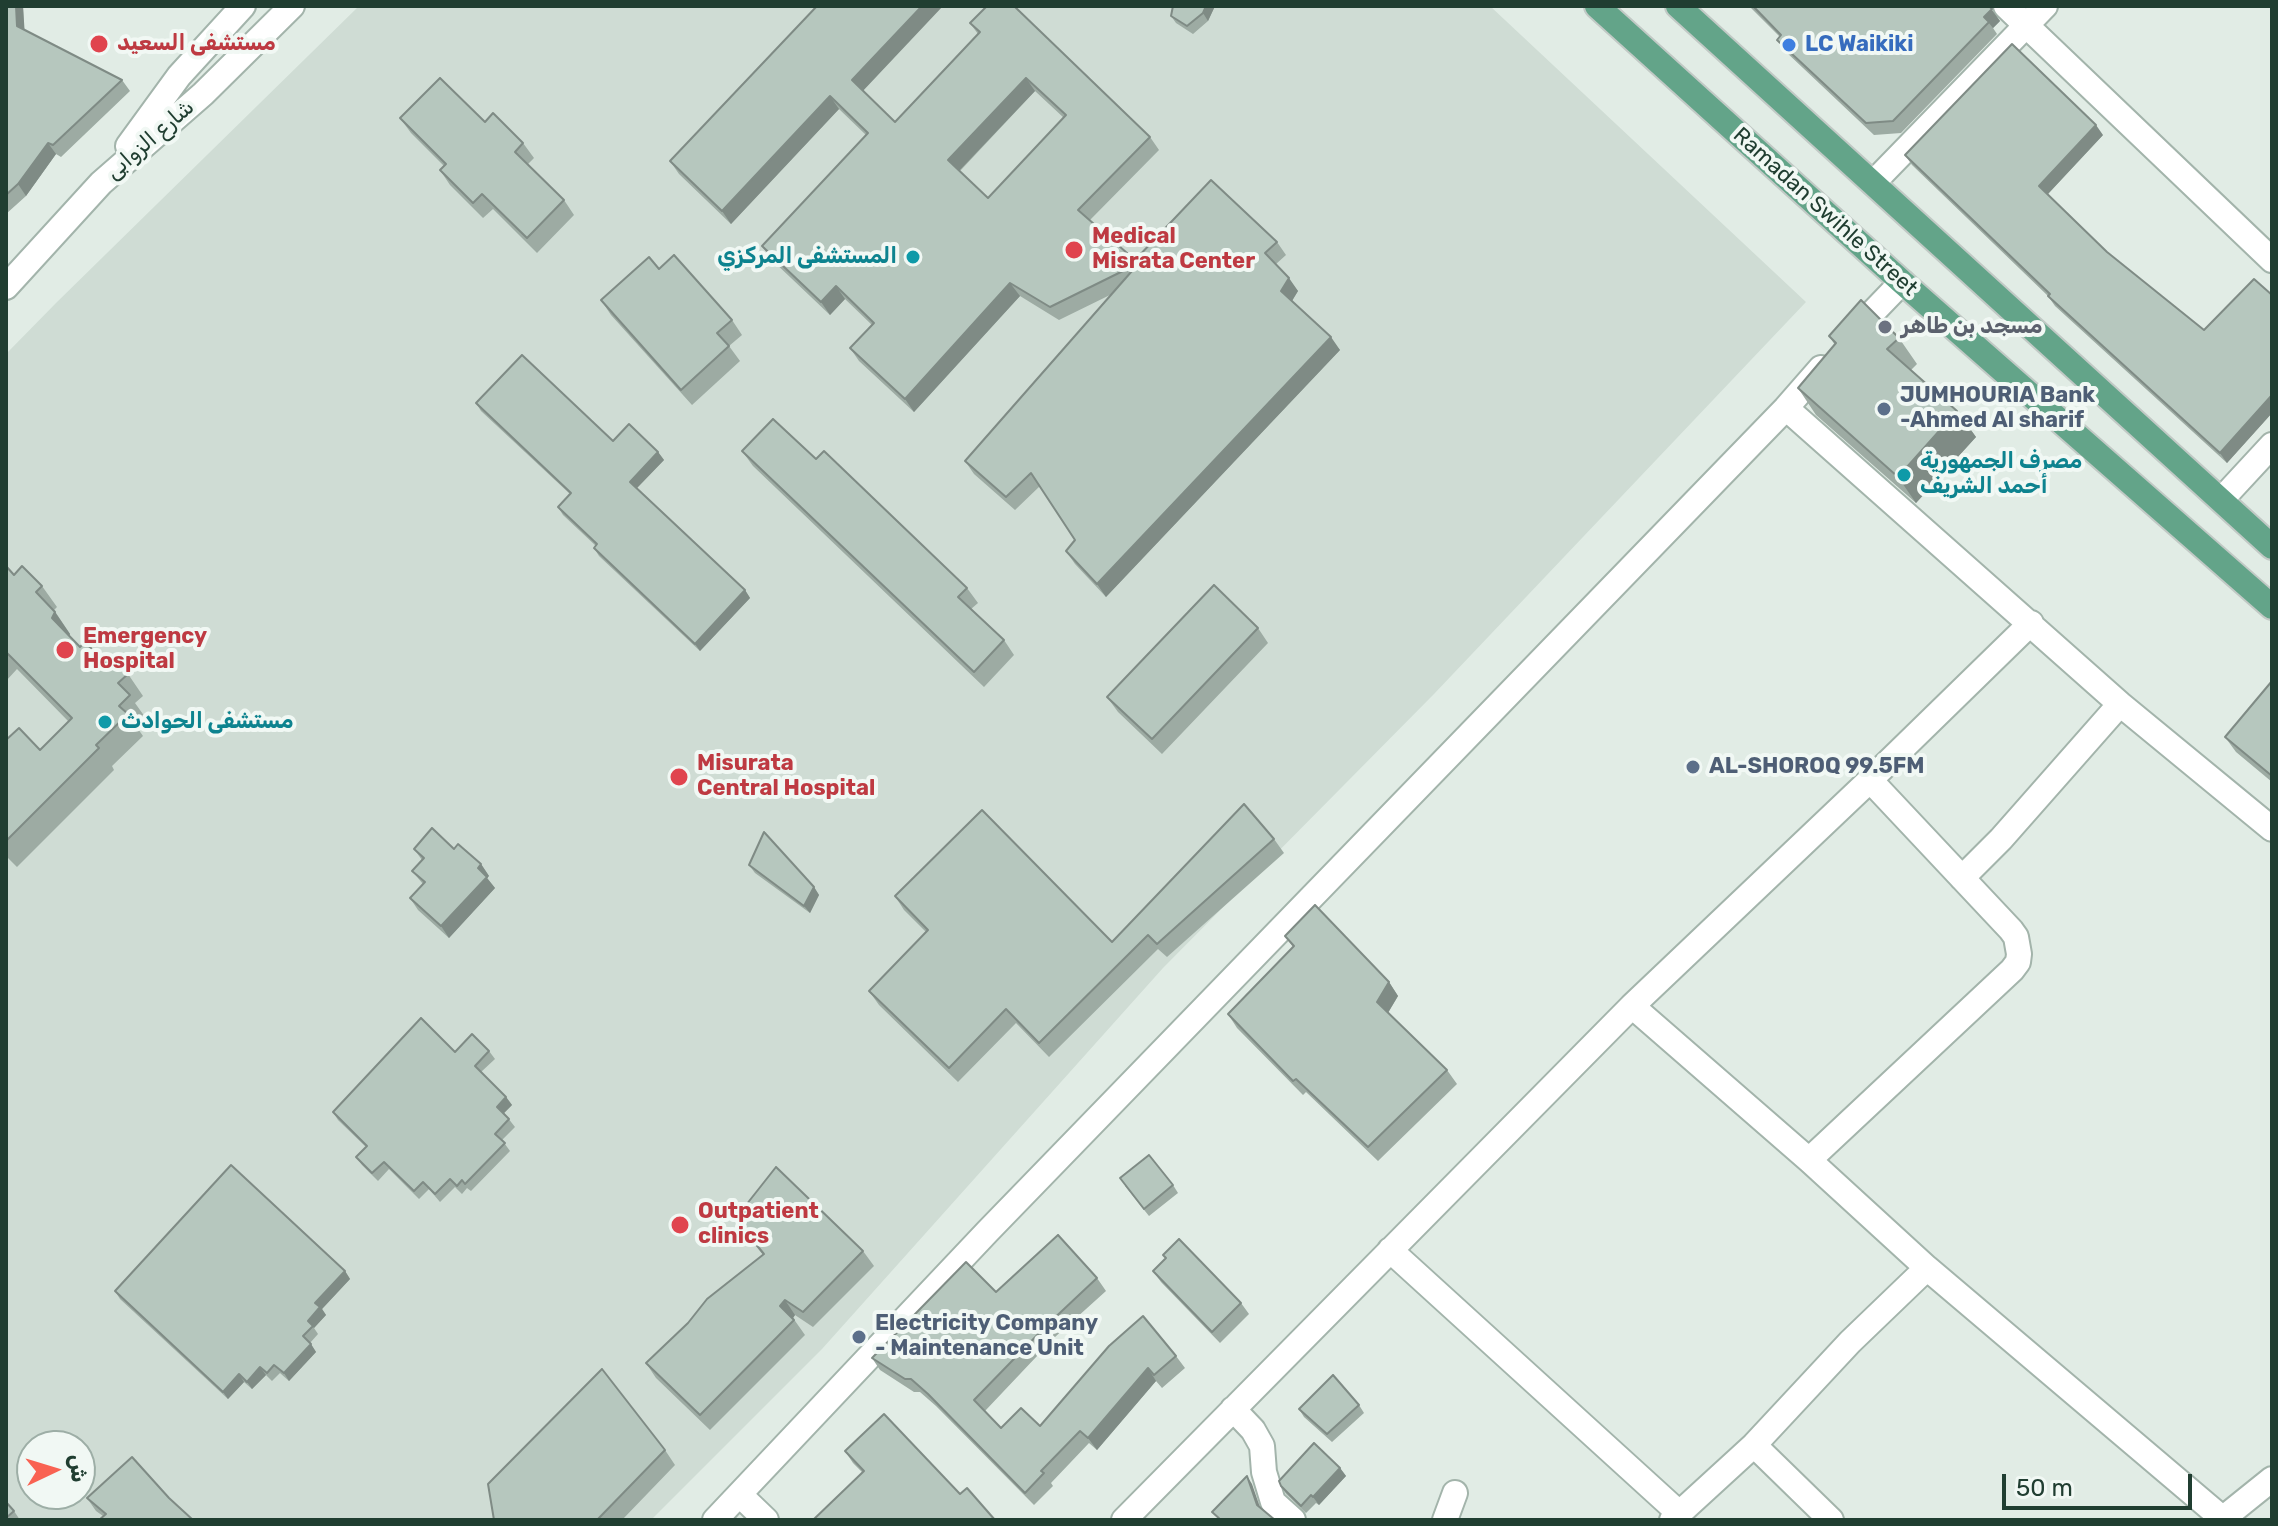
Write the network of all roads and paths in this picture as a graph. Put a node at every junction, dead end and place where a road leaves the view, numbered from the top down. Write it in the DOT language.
graph roads {
  1 [pos="243,6"];
  2 [pos="292,6"];
  3 [pos="1597,6"];
  4 [pos="1678,6"];
  5 [pos="2006,6"];
  6 [pos="2045,6"];
  7 [pos="2025,26"];
  8 [pos="101,183"];
  9 [pos="1873,183"];
  10 [pos="2272,260"];
  11 [pos="1902,282"];
  12 [pos="6,287"];
  13 [pos="1786,408"];
  14 [pos="2272,445"];
  15 [pos="2222,499"];
  16 [pos="2272,547"];
  17 [pos="2272,607"];
  18 [pos="2031,623"];
  19 [pos="2120,704"];
  20 [pos="1870,780"];
  21 [pos="2272,829"];
  22 [pos="1962,878"];
  23 [pos="1632,1006"];
  24 [pos="1809,1160"];
  25 [pos="1390,1250"];
  26 [pos="1927,1268"];
  27 [pos="1233,1409"];
  28 [pos="1754,1445"];
  29 [pos="2272,1479"];
  30 [pos="1455,1493"];
  31 [pos="740,1495"];
  32 [pos="1675,1517"];
  33 [pos="2222,1519"];
  34 [pos="715,1520"];
  35 [pos="766,1520"];
  36 [pos="1124,1520"];
  37 [pos="1293,1520"];
  38 [pos="1445,1520"];
  39 [pos="1831,1520"];
  1 -- 8 [label="street, شارع الزوابى"];
  2 -- 8 [label="street, شارع الزوابى"];
  3 -- 11 [label="main road, Ramadan Swihle Street"];
  4 -- 9 [label="main road"];
  5 -- 7 [label="street"];
  6 -- 7 [label="street"];
  7 -- 9 [label="street"];
  7 -- 10 [label="street"];
  8 -- 12 [label="street"];
  9 -- 15 [label="main road"];
  11 -- 13 [label="street"];
  11 -- 17 [label="main road, Ramadan Swihle Street"];
  13 -- 18 [label="street"];
  13 -- 31 [label="street"];
  14 -- 15 [label="street"];
  15 -- 16 [label="main road"];
  18 -- 19 [label="street"];
  18 -- 20 [label="street"];
  19 -- 21 [label="street"];
  19 -- 22 [label="street"];
  20 -- 22 [label="street"];
  20 -- 23 [label="street"];
  22 -- 24 [label="street"];
  23 -- 24 [label="street"];
  23 -- 25 [label="street"];
  24 -- 26 [label="street"];
  25 -- 27 [label="street"];
  25 -- 32 [label="street"];
  26 -- 28 [label="street"];
  26 -- 33 [label="street"];
  27 -- 36 [label="street"];
  27 -- 37 [label="street"];
  28 -- 32 [label="street"];
  28 -- 39 [label="street"];
  29 -- 33 [label="street"];
  30 -- 38 [label="street"];
  31 -- 34 [label="street"];
  31 -- 35 [label="street"];
}
